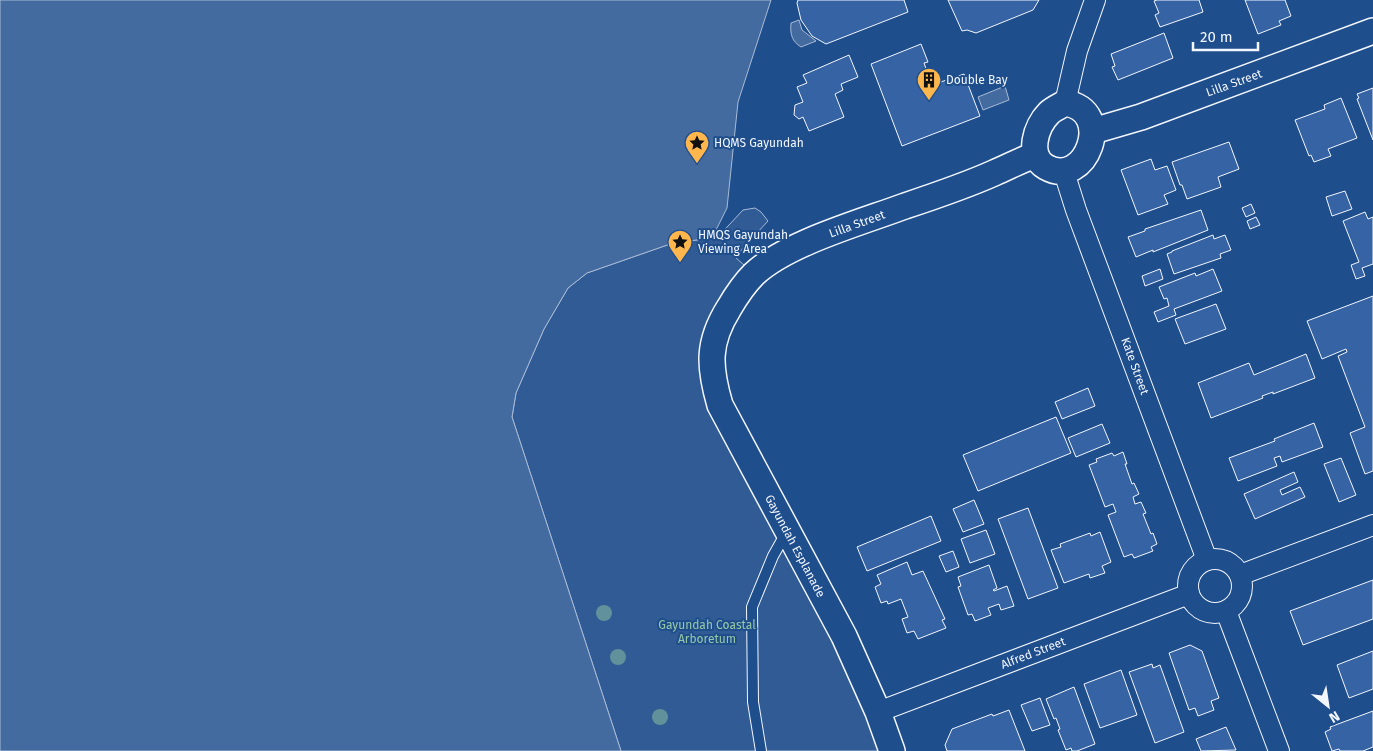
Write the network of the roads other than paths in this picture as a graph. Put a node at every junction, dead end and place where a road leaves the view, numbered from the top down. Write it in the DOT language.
graph roads {
  1 [pos="1095,0"];
  2 [pos="1373,31"];
  3 [pos="1065,104"];
  4 [pos="1093,132"];
  5 [pos="1035,155"];
  6 [pos="1064,172"];
  7 [pos="714,338"];
  8 [pos="1373,525"];
  9 [pos="787,531"];
  10 [pos="1207,560"];
  11 [pos="1240,575"];
  12 [pos="1189,594"];
  13 [pos="1226,611"];
  14 [pos="878,712"];
  15 [pos="761,751"];
  16 [pos="892,751"];
  17 [pos="1278,751"];
  1 -- 3 [label="street"];
  2 -- 4 [label="street, Lilla Street"];
  3 -- 4 [label="street"];
  3 -- 5 [label="street"];
  4 -- 6 [label="street"];
  5 -- 6 [label="street"];
  5 -- 7 [label="street, Lilla Street"];
  6 -- 10 [label="street, Kate Street"];
  7 -- 9 [label="street, Gayundah Esplanade"];
  8 -- 11 [label="street"];
  9 -- 14 [label="street, Gayundah Esplanade"];
  9 -- 15 [label="lane"];
  10 -- 11 [label="street"];
  10 -- 12 [label="street"];
  11 -- 13 [label="street"];
  12 -- 13 [label="street"];
  12 -- 14 [label="street, Alfred Street"];
  13 -- 17 [label="street"];
  14 -- 16 [label="street, Gayundah Esplanade"];
}
